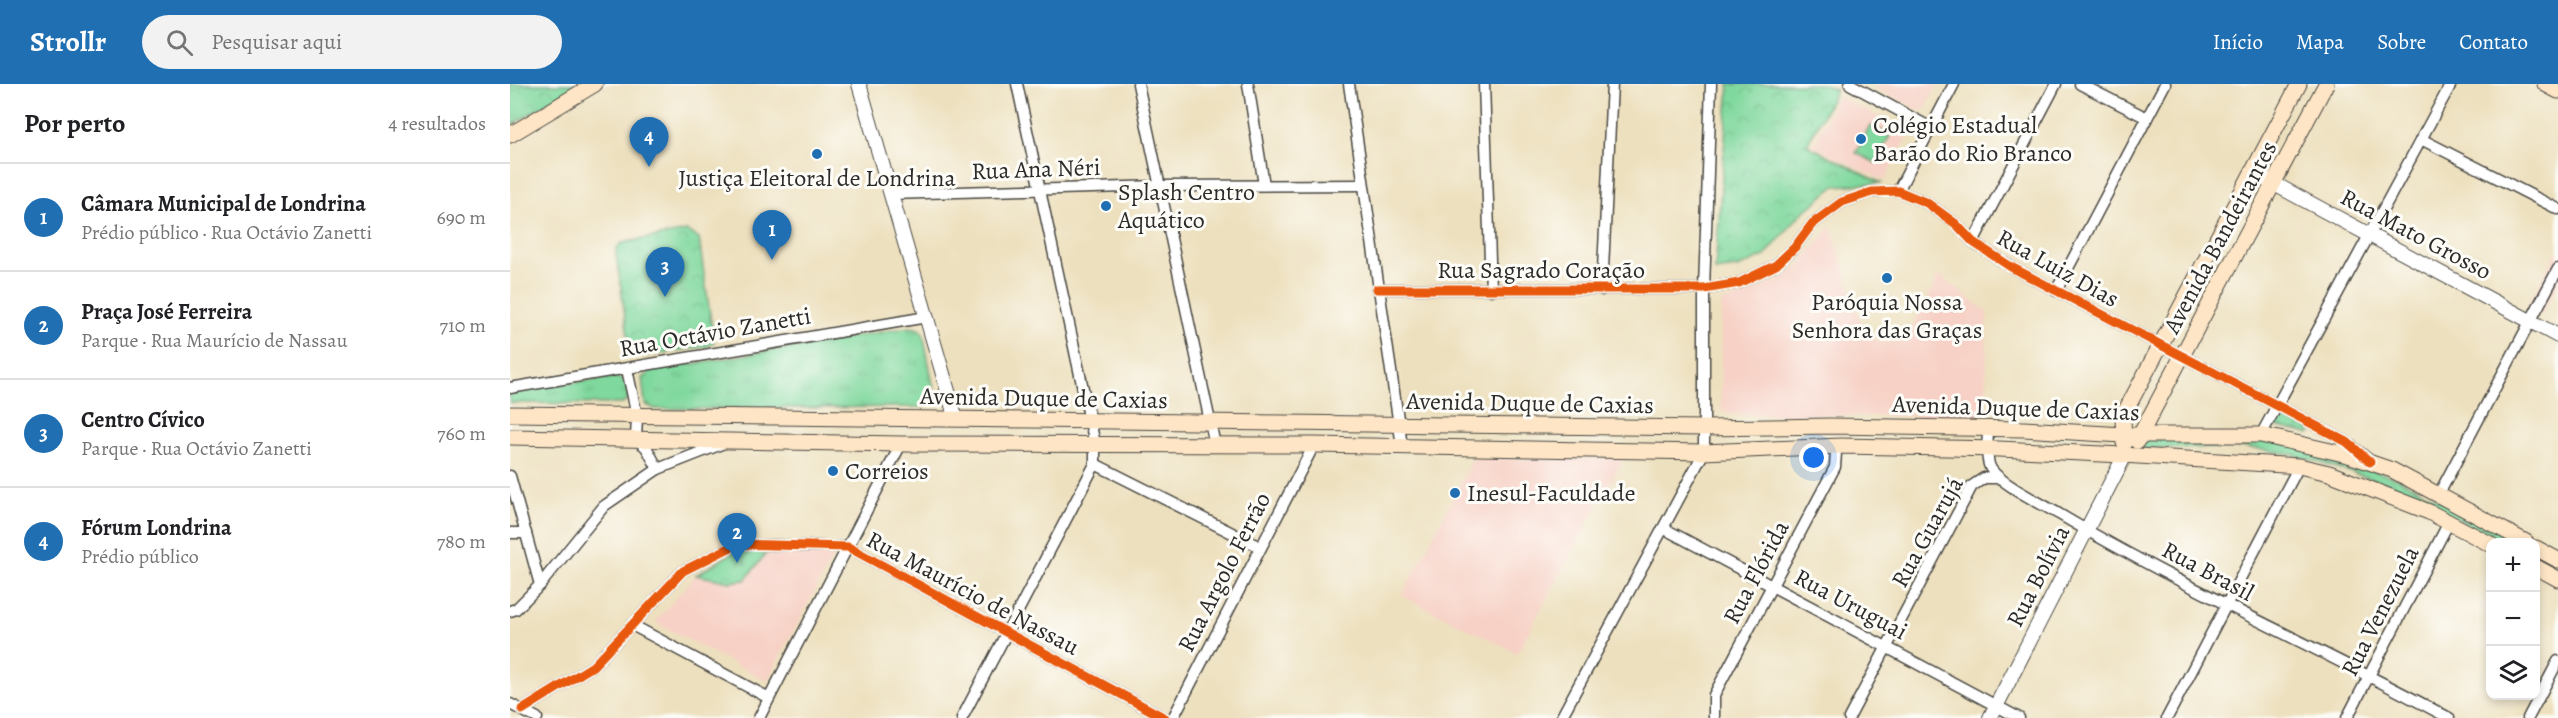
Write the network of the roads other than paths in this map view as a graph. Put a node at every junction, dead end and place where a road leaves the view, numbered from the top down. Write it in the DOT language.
graph roads {
  1 [pos="595,84"];
  2 [pos="859,84"];
  3 [pos="1017,84"];
  4 [pos="1138,84"];
  5 [pos="1248,84"];
  6 [pos="1349,84"];
  7 [pos="1484,84"];
  8 [pos="1612,84"];
  9 [pos="1711,84"];
  10 [pos="1850,84"];
  11 [pos="1954,84"];
  12 [pos="2056,84"];
  13 [pos="2080,84"];
  14 [pos="2165,84"];
  15 [pos="2299,84"];
  16 [pos="2326,84"];
  17 [pos="2451,84"];
  18 [pos="2147,118"];
  19 [pos="1931,128"];
  20 [pos="510,135"];
  21 [pos="2421,139"];
  22 [pos="2253,172"];
  23 [pos="1363,184"];
  24 [pos="2274,184"];
  25 [pos="1264,185"];
  26 [pos="1160,186"];
  27 [pos="1040,191"];
  28 [pos="1898,191"];
  29 [pos="891,194"];
  30 [pos="2558,209"];
  31 [pos="2369,234"];
  32 [pos="1973,242"];
  33 [pos="2558,269"];
  34 [pos="1704,289"];
  35 [pos="1377,290"];
  36 [pos="1491,290"];
  37 [pos="1602,290"];
  38 [pos="2056,291"];
  39 [pos="927,317"];
  40 [pos="2531,321"];
  41 [pos="2558,336"];
  42 [pos="2161,346"];
  43 [pos="2182,358"];
  44 [pos="627,369"];
  45 [pos="510,388"];
  46 [pos="2276,405"];
  47 [pos="510,414"];
  48 [pos="637,416"];
  49 [pos="876,418"];
  50 [pos="956,419"];
  51 [pos="1034,421"];
  52 [pos="1090,422"];
  53 [pos="1210,422"];
  54 [pos="1286,423"];
  55 [pos="1398,423"];
  56 [pos="1570,426"];
  57 [pos="1830,426"];
  58 [pos="1846,427"];
  59 [pos="1704,428"];
  60 [pos="1988,429"];
  61 [pos="2123,435"];
  62 [pos="2142,435"];
  63 [pos="2261,435"];
  64 [pos="510,437"];
  65 [pos="636,439"];
  66 [pos="730,441"];
  67 [pos="874,444"];
  68 [pos="901,444"];
  69 [pos="1032,444"];
  70 [pos="1095,444"];
  71 [pos="1255,444"];
  72 [pos="1215,445"];
  73 [pos="1314,445"];
  74 [pos="1402,446"];
  75 [pos="1839,446"];
  76 [pos="1507,448"];
  77 [pos="1988,449"];
  78 [pos="1704,452"];
  79 [pos="2126,455"];
  80 [pos="2370,462"];
  81 [pos="1095,464"];
  82 [pos="2300,466"];
  83 [pos="658,469"];
  84 [pos="510,476"];
  85 [pos="2000,478"];
  86 [pos="2439,494"];
  87 [pos="2449,522"];
  88 [pos="1663,528"];
  89 [pos="2086,530"];
  90 [pos="510,533"];
  91 [pos="526,534"];
  92 [pos="2517,538"];
  93 [pos="2486,542"];
  94 [pos="1260,547"];
  95 [pos="848,548"];
  96 [pos="2540,551"];
  97 [pos="2558,560"];
  98 [pos="2540,570"];
  99 [pos="2558,579"];
  100 [pos="540,585"];
  101 [pos="1773,586"];
  102 [pos="2226,606"];
  103 [pos="510,611"];
  104 [pos="632,625"];
  105 [pos="1007,634"];
  106 [pos="1888,648"];
  107 [pos="2558,661"];
  108 [pos="2370,675"];
  109 [pos="769,698"];
  110 [pos="510,704"];
  111 [pos="522,710"];
  112 [pos="1994,712"];
  113 [pos="537,718"];
  114 [pos="759,718"];
  115 [pos="962,718"];
  116 [pos="1166,718"];
  117 [pos="1173,718"];
  118 [pos="1561,718"];
  119 [pos="1714,718"];
  120 [pos="1850,718"];
  121 [pos="2019,718"];
  122 [pos="2167,718"];
  123 [pos="2347,718"];
  124 [pos="2449,718"];
  125 [pos="2528,718"];
  1 -- 20 [label="main road"];
  2 -- 29 [label="street"];
  3 -- 27 [label="street"];
  4 -- 26 [label="street"];
  5 -- 25 [label="street"];
  6 -- 23 [label="street"];
  7 -- 36 [label="street"];
  8 -- 37 [label="street"];
  9 -- 34 [label="street"];
  10 -- 19 [label="street"];
  11 -- 19 [label="street"];
  12 -- 32 [label="street"];
  13 -- 18 [label="street"];
  14 -- 18 [label="street"];
  15 -- 22 [label="main road, Avenida Bandeirantes"];
  16 -- 24 [label="main road, Avenida Bandeirantes"];
  17 -- 21 [label="street"];
  18 -- 38 [label="street"];
  19 -- 28 [label="street"];
  21 -- 30 [label="street"];
  21 -- 31 [label="street"];
  22 -- 24 [label="street, Rua Mato Grosso"];
  22 -- 42 [label="main road, Avenida Bandeirantes"];
  23 -- 25 [label="street, Rua Ana Néri"];
  23 -- 35 [label="street"];
  24 -- 31 [label="street, Rua Mato Grosso"];
  24 -- 43 [label="main road, Avenida Bandeirantes"];
  25 -- 26 [label="street, Rua Ana Néri"];
  26 -- 27 [label="street, Rua Ana Néri"];
  26 -- 53 [label="street"];
  27 -- 29 [label="street, Rua Ana Néri"];
  27 -- 52 [label="street"];
  28 -- 32 [label="street, Rua Luiz Dias"];
  28 -- 34 [label="street, Rua Luiz Dias"];
  29 -- 39 [label="street"];
  31 -- 40 [label="street, Rua Mato Grosso"];
  31 -- 46 [label="street"];
  32 -- 38 [label="street, Rua Luiz Dias"];
  33 -- 40 [label="street"];
  34 -- 37 [label="street, Rua Sagrado Coração"];
  34 -- 59 [label="street"];
  35 -- 36 [label="street, Rua Sagrado Coração"];
  35 -- 55 [label="street"];
  36 -- 37 [label="street, Rua Sagrado Coração"];
  38 -- 42 [label="street, Rua Luiz Dias"];
  39 -- 44 [label="street, Rua Octávio Zanetti"];
  39 -- 50 [label="street"];
  40 -- 41 [label="street, Rua Mato Grosso"];
  40 -- 86 [label="street"];
  42 -- 43 [label="street, Rua Luiz Dias"];
  42 -- 61 [label="main road, Avenida Bandeirantes"];
  43 -- 46 [label="street, Rua Luiz Dias"];
  43 -- 62 [label="main road, Avenida Bandeirantes"];
  44 -- 45 [label="street, Rua Octávio Zanetti"];
  44 -- 48 [label="street"];
  46 -- 63 [label="street"];
  46 -- 80 [label="street, Rua Luiz Dias"];
  47 -- 48 [label="main road, Avenida Duque de Caxias"];
  48 -- 49 [label="main road, Avenida Duque de Caxias"];
  48 -- 65 [label="street"];
  49 -- 50 [label="main road, Avenida Duque de Caxias"];
  49 -- 67 [label="main road"];
  50 -- 51 [label="main road, Avenida Duque de Caxias"];
  51 -- 52 [label="main road, Avenida Duque de Caxias"];
  51 -- 69 [label="main road"];
  52 -- 53 [label="main road, Avenida Duque de Caxias"];
  52 -- 70 [label="street"];
  53 -- 54 [label="main road, Avenida Duque de Caxias"];
  53 -- 72 [label="street"];
  54 -- 55 [label="main road, Avenida Duque de Caxias"];
  54 -- 71 [label="main road"];
  55 -- 56 [label="main road, Avenida Duque de Caxias"];
  55 -- 74 [label="street"];
  56 -- 59 [label="main road, Avenida Duque de Caxias"];
  56 -- 76 [label="main road"];
  57 -- 58 [label="main road, Avenida Duque de Caxias"];
  57 -- 59 [label="main road, Avenida Duque de Caxias"];
  57 -- 75 [label="main road"];
  58 -- 60 [label="main road, Avenida Duque de Caxias"];
  58 -- 75 [label="main road"];
  59 -- 78 [label="street"];
  60 -- 61 [label="main road, Avenida Duque de Caxias"];
  60 -- 77 [label="street"];
  61 -- 62 [label="main road, Avenida Duque de Caxias"];
  61 -- 79 [label="main road, Avenida Bandeirantes"];
  62 -- 63 [label="main road, Avenida Duque de Caxias"];
  62 -- 79 [label="main road, Avenida Bandeirantes"];
  63 -- 80 [label="main road, Avenida Duque de Caxias"];
  64 -- 65 [label="main road, Avenida Duque de Caxias"];
  65 -- 66 [label="main road, Avenida Duque de Caxias"];
  65 -- 83 [label="street"];
  66 -- 67 [label="main road, Avenida Duque de Caxias"];
  66 -- 83 [label="street"];
  67 -- 68 [label="main road, Avenida Duque de Caxias"];
  68 -- 69 [label="main road, Avenida Duque de Caxias"];
  68 -- 95 [label="street"];
  69 -- 70 [label="main road, Avenida Duque de Caxias"];
  70 -- 72 [label="main road, Avenida Duque de Caxias"];
  70 -- 81 [label="street"];
  71 -- 72 [label="main road, Avenida Duque de Caxias"];
  71 -- 73 [label="main road, Avenida Duque de Caxias"];
  73 -- 74 [label="main road, Avenida Duque de Caxias"];
  73 -- 94 [label="street, Rua Argolo Ferrão"];
  74 -- 76 [label="main road, Avenida Duque de Caxias"];
  75 -- 77 [label="main road, Avenida Duque de Caxias"];
  75 -- 78 [label="main road, Avenida Duque de Caxias"];
  75 -- 101 [label="street, Rua Flórida"];
  76 -- 78 [label="main road, Avenida Duque de Caxias"];
  77 -- 79 [label="main road, Avenida Duque de Caxias"];
  77 -- 85 [label="street"];
  78 -- 88 [label="street"];
  79 -- 82 [label="main road, Avenida Duque de Caxias"];
  79 -- 89 [label="street, Rua Bolívia"];
  80 -- 86 [label="main road, Avenida Duque de Caxias"];
  81 -- 94 [label="street"];
  81 -- 105 [label="street"];
  82 -- 87 [label="main road, Avenida Duque de Caxias"];
  82 -- 102 [label="street"];
  83 -- 100 [label="street"];
  84 -- 91 [label="street"];
  85 -- 89 [label="street, Rua Brasil"];
  85 -- 106 [label="street, Rua Guarujá"];
  86 -- 92 [label="main road, Avenida Duque de Caxias"];
  87 -- 93 [label="main road, Avenida Duque de Caxias"];
  87 -- 108 [label="street, Rua Venezuela"];
  88 -- 101 [label="street, Rua Uruguai"];
  88 -- 118 [label="street"];
  89 -- 102 [label="street, Rua Brasil"];
  89 -- 112 [label="street, Rua Bolívia"];
  90 -- 91 [label="street"];
  91 -- 100 [label="street"];
  94 -- 117 [label="street, Rua Argolo Ferrão"];
  95 -- 104 [label="street, Rua Maurício de Nassau"];
  95 -- 105 [label="street, Rua Maurício de Nassau"];
  95 -- 109 [label="street"];
  96 -- 97 [label="main road"];
  98 -- 99 [label="main road"];
  100 -- 103 [label="street"];
  101 -- 106 [label="street, Rua Uruguai"];
  101 -- 119 [label="street, Rua Flórida"];
  102 -- 108 [label="street, Rua Brasil"];
  102 -- 122 [label="street"];
  104 -- 109 [label="street"];
  104 -- 111 [label="street, Rua Maurício de Nassau"];
  105 -- 115 [label="street"];
  105 -- 116 [label="street, Rua Maurício de Nassau"];
  106 -- 112 [label="street, Rua Uruguai"];
  106 -- 120 [label="street, Rua Guarujá"];
  107 -- 125 [label="street"];
  108 -- 123 [label="street, Rua Venezuela"];
  108 -- 124 [label="street, Rua Brasil"];
  109 -- 114 [label="street"];
  110 -- 111 [label="street"];
  111 -- 113 [label="street"];
  112 -- 121 [label="street, Rua Uruguai"];
}
